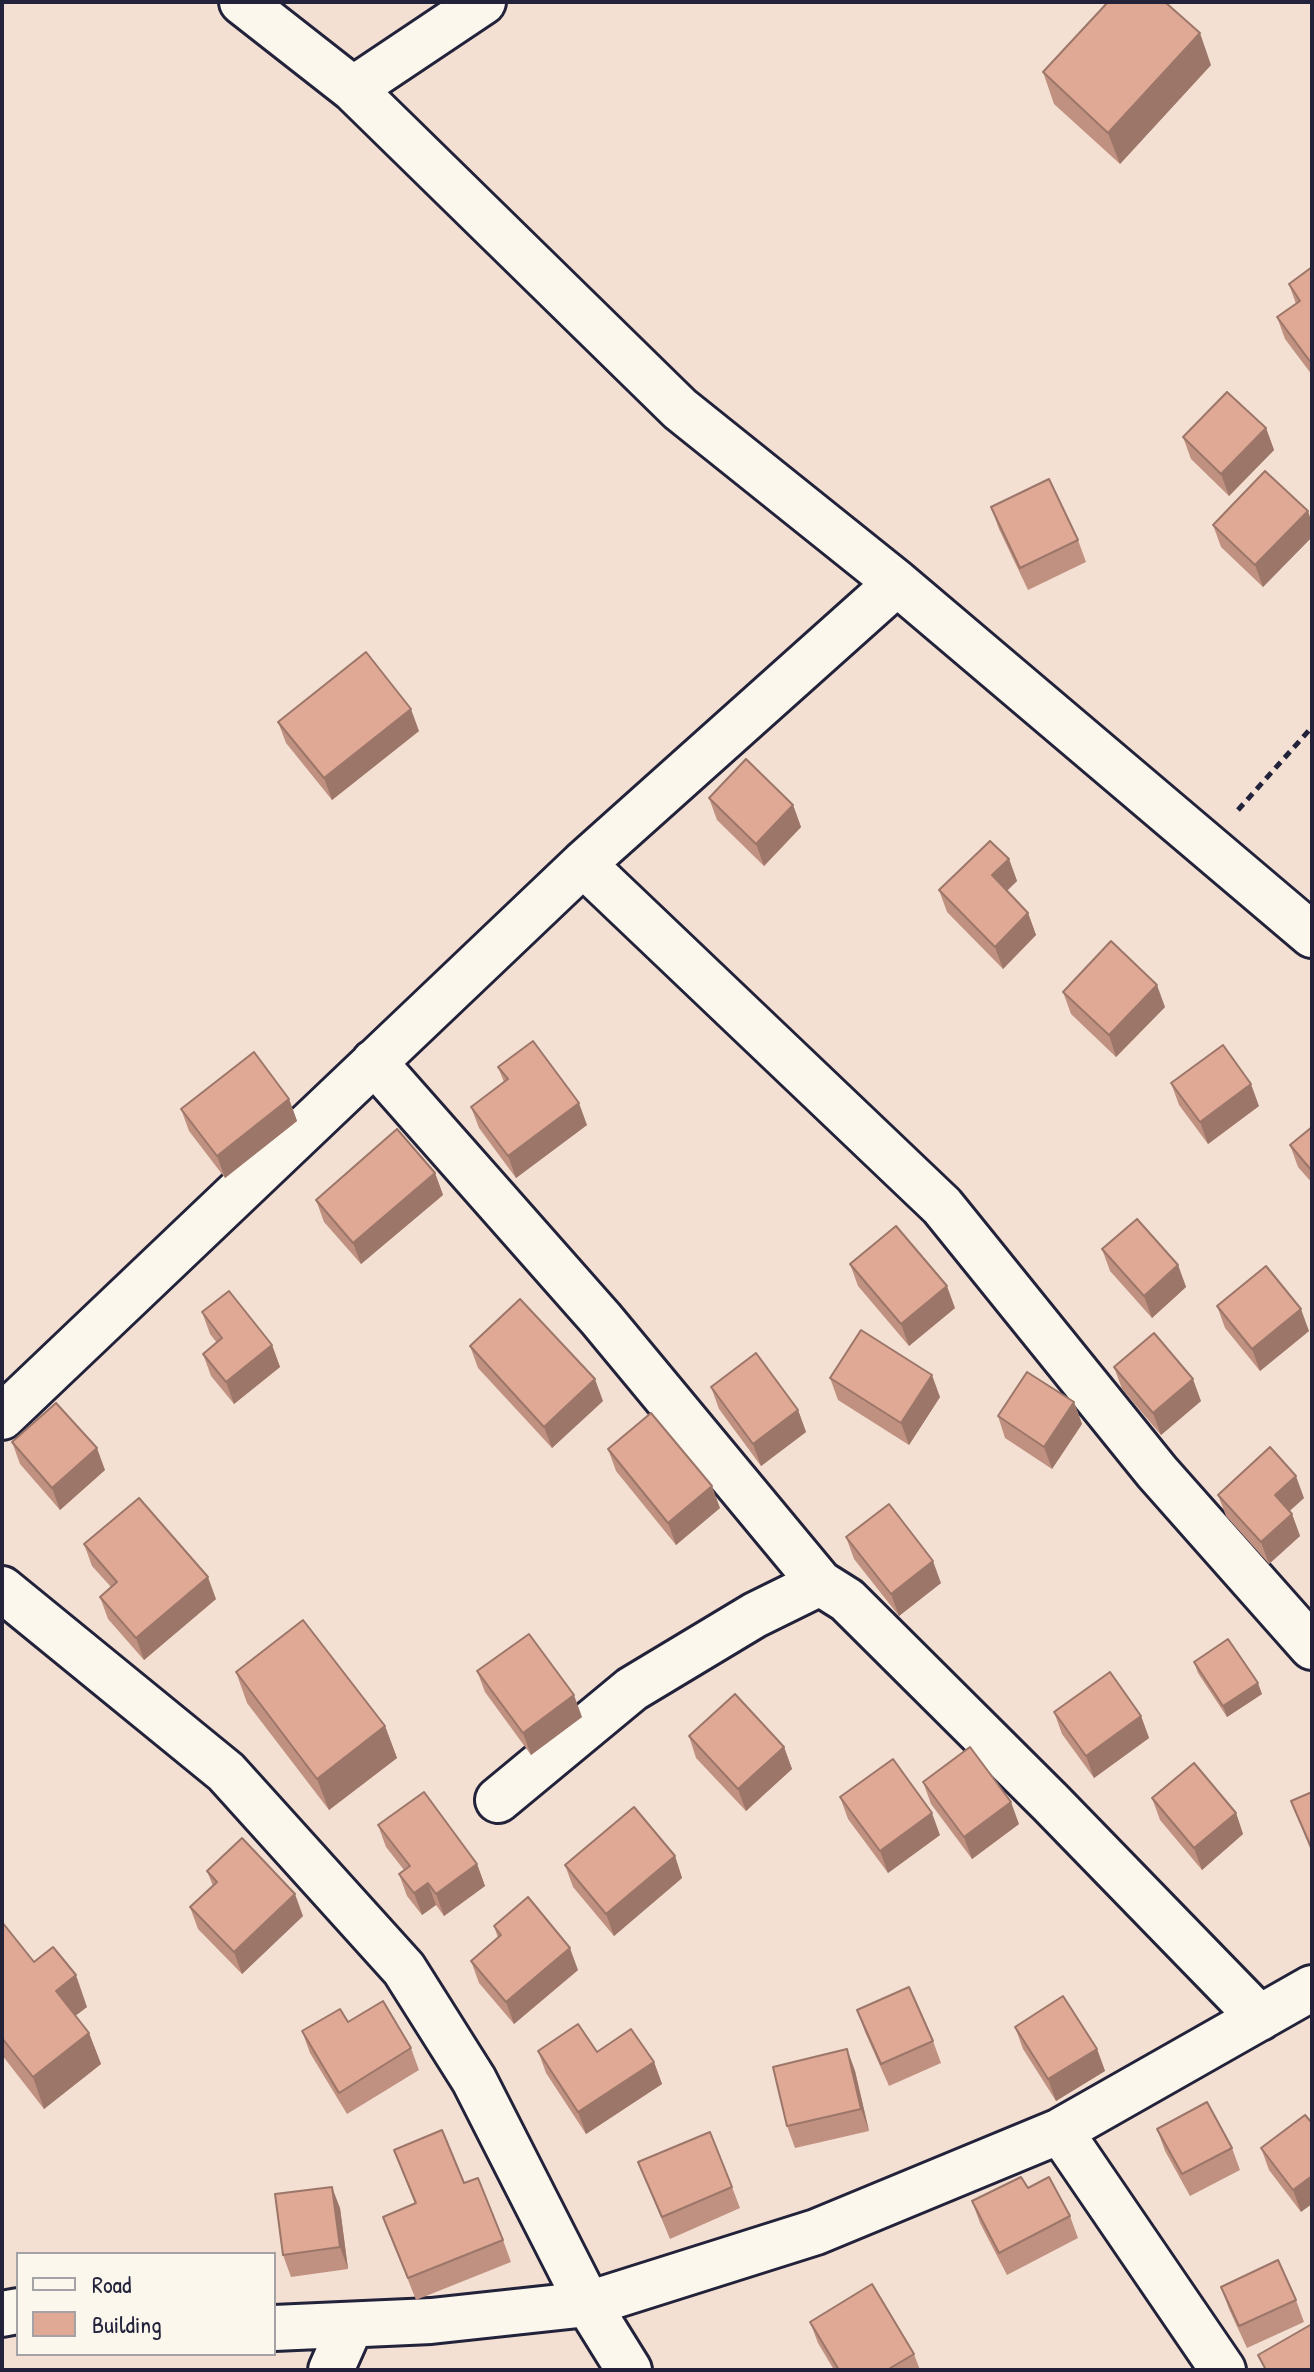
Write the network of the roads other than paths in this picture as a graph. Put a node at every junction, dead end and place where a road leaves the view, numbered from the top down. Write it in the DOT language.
graph roads {
  1 [pos="242,2"];
  2 [pos="483,2"];
  3 [pos="353,89"];
  4 [pos="897,583"];
  5 [pos="583,864"];
  6 [pos="1312,935"];
  7 [pos="374,1062"];
  8 [pos="2,1417"];
  9 [pos="820,1583"];
  10 [pos="2,1589"];
  11 [pos="1312,1647"];
  12 [pos="498,1800"];
  13 [pos="1312,1988"];
  14 [pos="1260,2018"];
  15 [pos="1060,2131"];
  16 [pos="588,2304"];
  17 [pos="351,2325"];
  18 [pos="276,2328"];
  19 [pos="331,2370"];
  20 [pos="629,2370"];
  21 [pos="1223,2370"];
  1 -- 3 [label="street"];
  2 -- 3 [label="street"];
  3 -- 4 [label="street"];
  4 -- 5 [label="street"];
  4 -- 6 [label="street"];
  5 -- 7 [label="street"];
  5 -- 11 [label="street"];
  7 -- 8 [label="street"];
  7 -- 9 [label="street"];
  9 -- 12 [label="street"];
  9 -- 14 [label="street"];
  10 -- 16 [label="street"];
  13 -- 14 [label="street"];
  14 -- 15 [label="street"];
  15 -- 16 [label="street"];
  15 -- 21 [label="street"];
  16 -- 17 [label="street"];
  16 -- 20 [label="street"];
  17 -- 18 [label="street"];
  17 -- 19 [label="street"];
}
